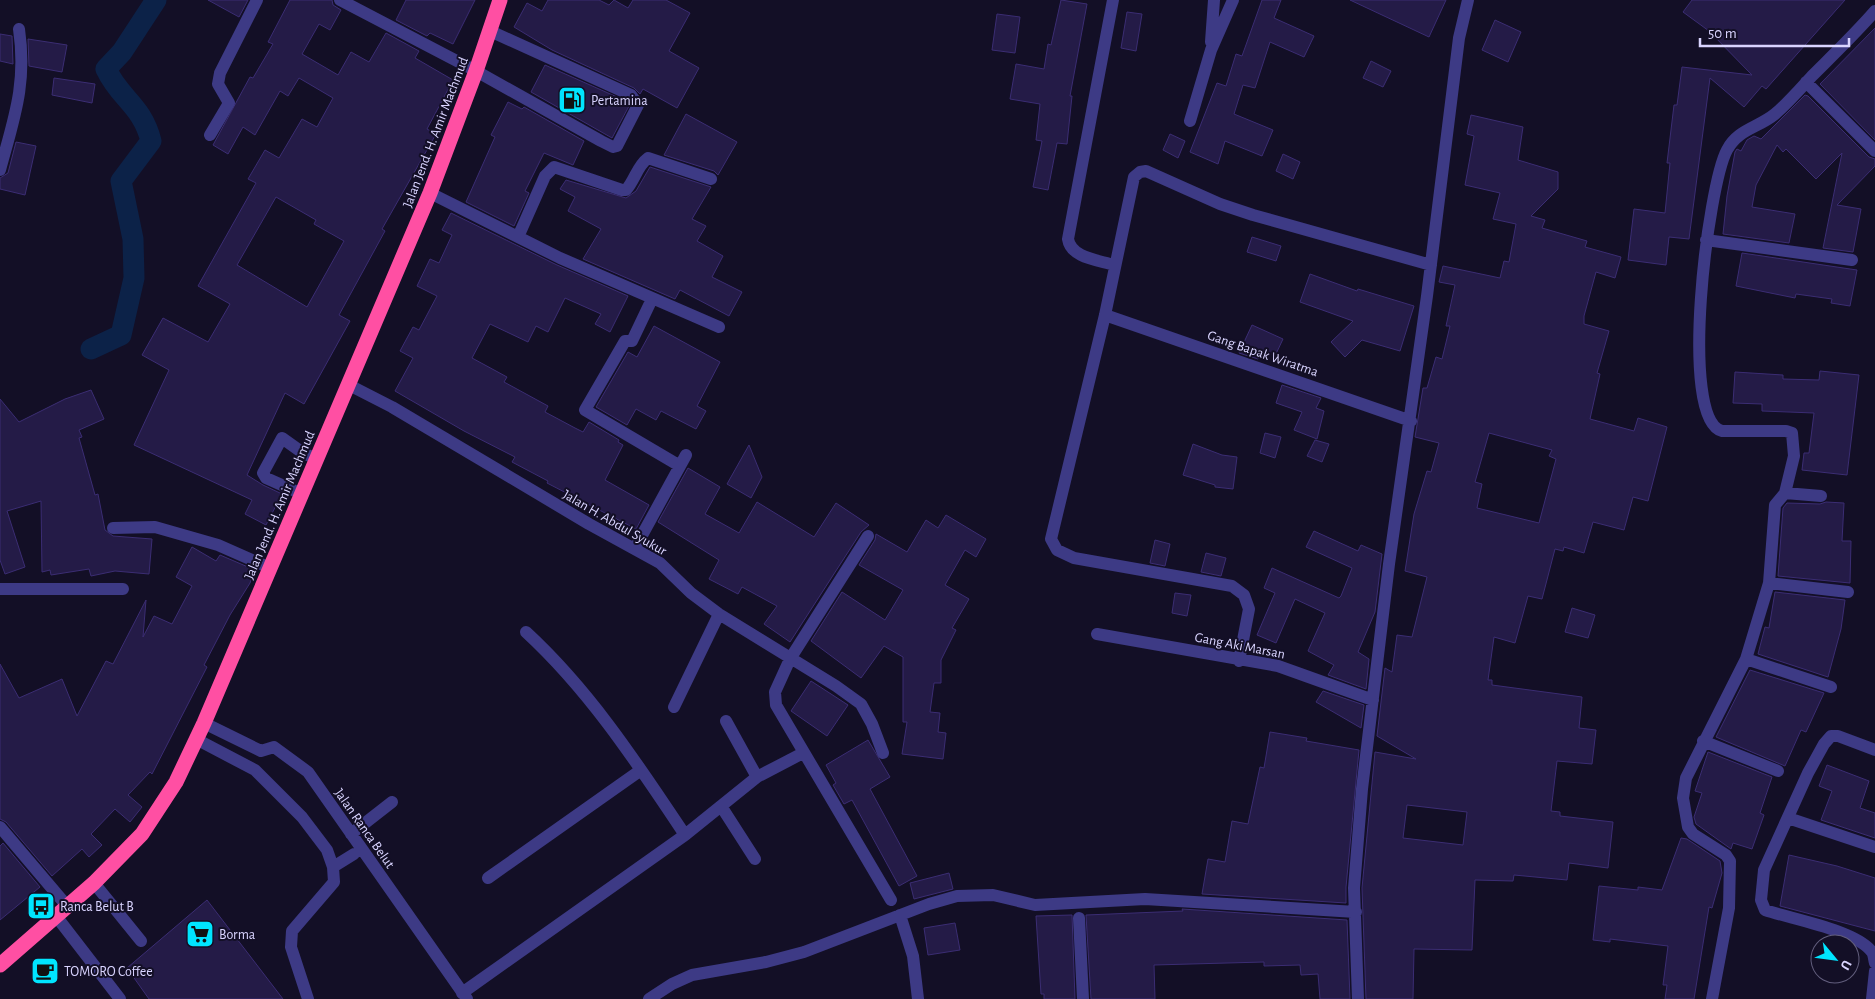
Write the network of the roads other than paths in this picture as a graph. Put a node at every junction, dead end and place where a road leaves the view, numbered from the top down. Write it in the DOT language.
graph roads {
  1 [pos="257,0"];
  2 [pos="340,0"];
  3 [pos="500,0"];
  4 [pos="1113,0"];
  5 [pos="1214,0"];
  6 [pos="1233,0"];
  7 [pos="1468,0"];
  8 [pos="1873,18"];
  9 [pos="19,30"];
  10 [pos="490,31"];
  11 [pos="1211,50"];
  12 [pos="476,71"];
  13 [pos="1806,82"];
  14 [pos="1190,121"];
  15 [pos="210,135"];
  16 [pos="1875,151"];
  17 [pos="0,170"];
  18 [pos="711,179"];
  19 [pos="430,193"];
  20 [pos="518,237"];
  21 [pos="1706,240"];
  22 [pos="1852,260"];
  23 [pos="1114,265"];
  24 [pos="1431,265"];
  25 [pos="652,299"];
  26 [pos="1105,315"];
  27 [pos="719,327"];
  28 [pos="349,385"];
  29 [pos="1411,421"];
  30 [pos="317,459"];
  31 [pos="1786,493"];
  32 [pos="302,494"];
  33 [pos="1821,496"];
  34 [pos="113,528"];
  35 [pos="868,536"];
  36 [pos="635,548"];
  37 [pos="270,568"];
  38 [pos="1769,583"];
  39 [pos="0,589"];
  40 [pos="123,589"];
  41 [pos="1848,592"];
  42 [pos="719,614"];
  43 [pos="526,632"];
  44 [pos="1097,634"];
  45 [pos="790,659"];
  46 [pos="1746,659"];
  47 [pos="1239,661"];
  48 [pos="1831,687"];
  49 [pos="1373,700"];
  50 [pos="674,707"];
  51 [pos="726,721"];
  52 [pos="204,723"];
  53 [pos="196,739"];
  54 [pos="1703,741"];
  55 [pos="1875,750"];
  56 [pos="803,753"];
  57 [pos="883,753"];
  58 [pos="641,770"];
  59 [pos="1778,771"];
  60 [pos="757,777"];
  61 [pos="392,802"];
  62 [pos="721,806"];
  63 [pos="1788,818"];
  64 [pos="1,831"];
  65 [pos="351,834"];
  66 [pos="685,835"];
  67 [pos="1875,847"];
  68 [pos="354,854"];
  69 [pos="755,859"];
  70 [pos="333,867"];
  71 [pos="488,878"];
  72 [pos="94,883"];
  73 [pos="891,900"];
  74 [pos="62,911"];
  75 [pos="1356,912"];
  76 [pos="900,915"];
  77 [pos="1079,918"];
  78 [pos="141,941"];
  79 [pos="1875,963"];
  80 [pos="0,965"];
  81 [pos="1875,971"];
  82 [pos="464,996"];
  83 [pos="120,999"];
  84 [pos="308,999"];
  85 [pos="649,999"];
  86 [pos="918,999"];
  87 [pos="1083,999"];
  88 [pos="1358,999"];
  89 [pos="1712,999"];
  90 [pos="1872,999"];
  1 -- 15 [label="street"];
  2 -- 12 [label="street"];
  3 -- 10 [label="highway, Jalan Jend. H. Amir Machmud"];
  4 -- 23 [label="street"];
  5 -- 11 [label="street"];
  6 -- 11 [label="street"];
  7 -- 24 [label="street"];
  8 -- 13 [label="street"];
  9 -- 17 [label="street"];
  10 -- 12 [label="highway, Jalan Jend. H. Amir Machmud"];
  10 -- 12 [label="street"];
  11 -- 14 [label="street"];
  12 -- 19 [label="highway, Jalan Jend. H. Amir Machmud"];
  13 -- 16 [label="street"];
  13 -- 21 [label="street"];
  18 -- 20 [label="street"];
  19 -- 20 [label="street"];
  19 -- 28 [label="highway, Jalan Jend. H. Amir Machmud"];
  20 -- 25 [label="street"];
  21 -- 22 [label="street"];
  21 -- 31 [label="street"];
  23 -- 24 [label="street"];
  23 -- 26 [label="street"];
  24 -- 29 [label="street"];
  25 -- 27 [label="street"];
  25 -- 36 [label="street"];
  26 -- 29 [label="street, Gang Bapak Wiratma"];
  26 -- 47 [label="street"];
  28 -- 30 [label="highway, Jalan Jend. H. Amir Machmud"];
  28 -- 36 [label="street, Jalan H. Abdul Syukur"];
  29 -- 49 [label="street"];
  30 -- 32 [label="highway, Jalan Jend. H. Amir Machmud"];
  30 -- 32 [label="street"];
  31 -- 33 [label="street"];
  31 -- 38 [label="street"];
  32 -- 37 [label="highway, Jalan Jend. H. Amir Machmud"];
  34 -- 37 [label="street"];
  35 -- 45 [label="street"];
  36 -- 42 [label="street, Jalan H. Abdul Syukur"];
  37 -- 52 [label="highway, Jalan Jend. H. Amir Machmud"];
  38 -- 41 [label="street"];
  38 -- 46 [label="street"];
  39 -- 40 [label="street"];
  42 -- 45 [label="street, Jalan H. Abdul Syukur"];
  42 -- 50 [label="street"];
  43 -- 58 [label="street"];
  44 -- 47 [label="street, Gang Aki Marsan"];
  45 -- 56 [label="street"];
  45 -- 57 [label="street, Jalan H. Abdul Syukur"];
  46 -- 48 [label="street"];
  46 -- 54 [label="street"];
  47 -- 49 [label="street, Gang Aki Marsan"];
  49 -- 75 [label="street"];
  51 -- 60 [label="street"];
  52 -- 53 [label="highway, Jalan Jend. H. Amir Machmud"];
  52 -- 65 [label="street, Jalan Ranca Belut"];
  53 -- 70 [label="street"];
  53 -- 72 [label="highway, Jalan Jend. H. Amir Machmud"];
  54 -- 59 [label="street"];
  54 -- 89 [label="street"];
  55 -- 63 [label="street"];
  56 -- 60 [label="street"];
  56 -- 73 [label="street"];
  58 -- 66 [label="street"];
  58 -- 71 [label="street"];
  60 -- 62 [label="street"];
  61 -- 65 [label="street"];
  62 -- 66 [label="street"];
  62 -- 69 [label="street"];
  63 -- 67 [label="street"];
  63 -- 79 [label="street"];
  64 -- 74 [label="street"];
  65 -- 82 [label="street, Jalan Ranca Belut"];
  66 -- 82 [label="street"];
  68 -- 70 [label="street"];
  70 -- 84 [label="street"];
  72 -- 74 [label="highway, Jalan Jend. H. Amir Machmud"];
  72 -- 78 [label="street"];
  74 -- 80 [label="highway, Jalan Jend. H. Amir Machmud"];
  74 -- 83 [label="street"];
  75 -- 76 [label="street"];
  75 -- 88 [label="street"];
  76 -- 85 [label="street"];
  76 -- 86 [label="street"];
  77 -- 87 [label="street"];
  81 -- 90 [label="street"];
}
